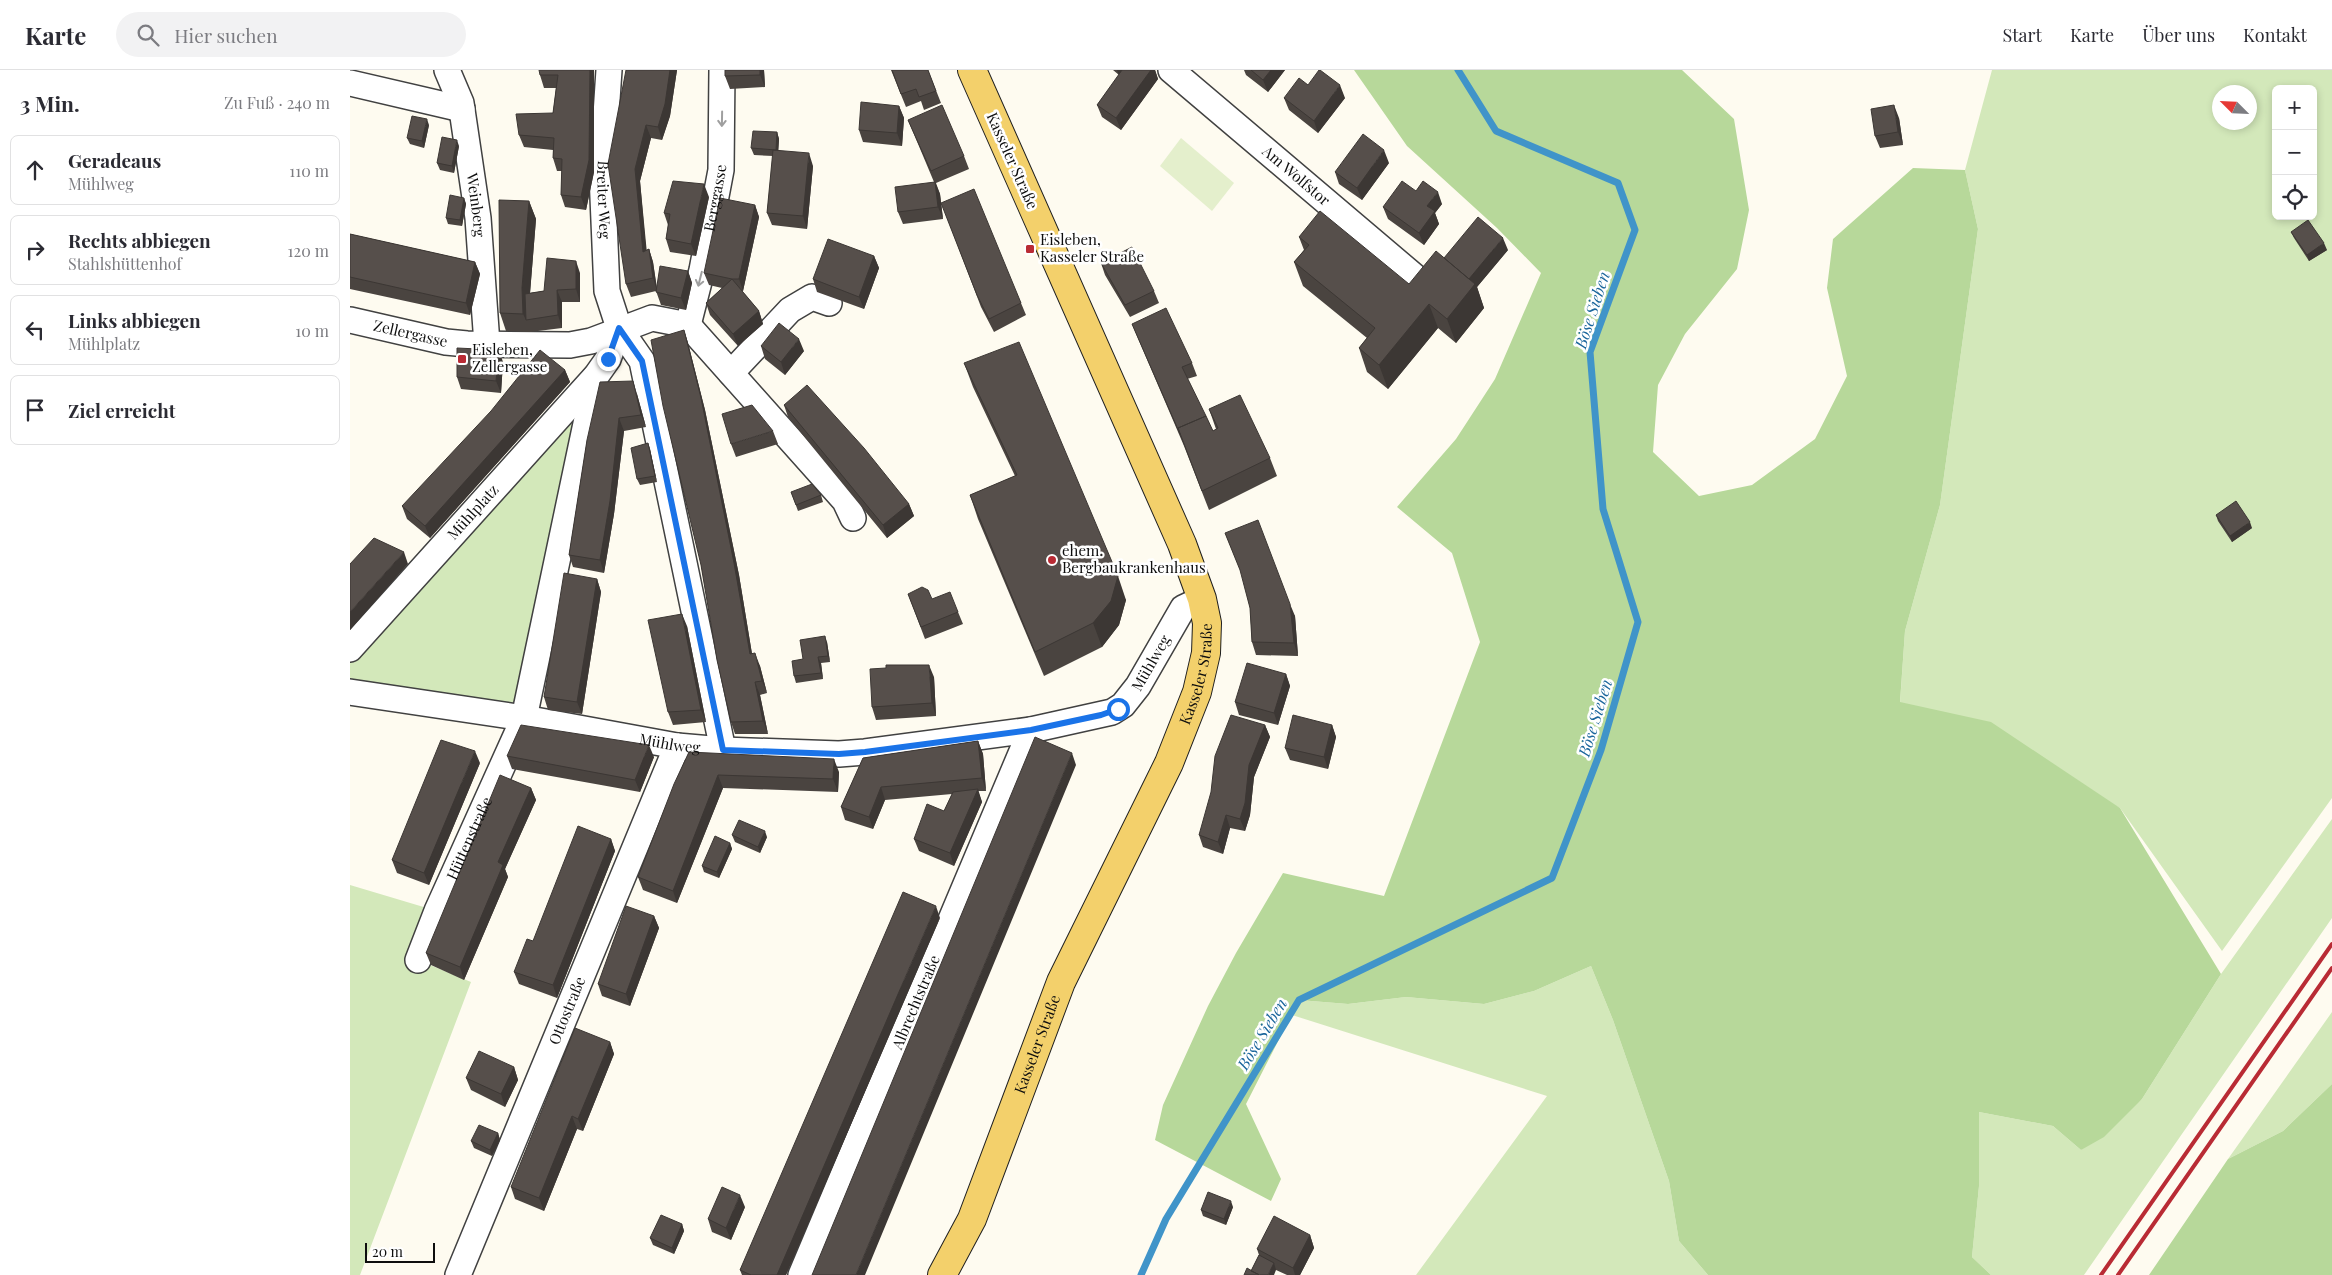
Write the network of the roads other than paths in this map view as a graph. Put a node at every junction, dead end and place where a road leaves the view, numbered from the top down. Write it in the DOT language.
graph roads {
  1 [pos="447,70"];
  2 [pos="609,70"];
  3 [pos="722,70"];
  4 [pos="972,70"];
  5 [pos="1171,70"];
  6 [pos="350,83"];
  7 [pos="462,109"];
  8 [pos="1421,282"];
  9 [pos="829,303"];
  10 [pos="350,320"];
  11 [pos="688,325"];
  12 [pos="619,328"];
  13 [pos="487,344"];
  14 [pos="732,373"];
  15 [pos="596,376"];
  16 [pos="852,518"];
  17 [pos="1202,599"];
  18 [pos="350,649"];
  19 [pos="350,692"];
  20 [pos="524,718"];
  21 [pos="1031,730"];
  22 [pos="676,746"];
  23 [pos="723,750"];
  24 [pos="418,960"];
  25 [pos="458,1275"];
  26 [pos="800,1275"];
  27 [pos="942,1275"];
  1 -- 7 [label="street, Weinberg"];
  2 -- 12 [label="street, Breiter Weg"];
  3 -- 11 [label="street, Berggasse, one-way"];
  4 -- 17 [label="main road, Kasseler Straße"];
  5 -- 8 [label="street, Am Wolfstor"];
  6 -- 7 [label="street"];
  7 -- 13 [label="street, Weinberg"];
  9 -- 14 [label="street"];
  10 -- 13 [label="street, Zellergasse"];
  11 -- 12 [label="street"];
  11 -- 14 [label="street"];
  12 -- 13 [label="street, Zellergasse"];
  12 -- 15 [label="street, Mühlplatz"];
  12 -- 23 [label="street, Breiter Weg"];
  14 -- 16 [label="street"];
  15 -- 18 [label="street, Mühlplatz"];
  15 -- 20 [label="street, Mühlplatz"];
  17 -- 21 [label="street, Mühlweg"];
  17 -- 27 [label="main road, Kasseler Straße"];
  19 -- 20 [label="street, Mühlweg"];
  20 -- 22 [label="street, Mühlweg"];
  20 -- 24 [label="street, Hüttenstraße"];
  21 -- 23 [label="street, Mühlweg"];
  21 -- 26 [label="street, Albrechtstraße"];
  22 -- 23 [label="street, Mühlweg"];
  22 -- 25 [label="street, Ottostraße"];
}
